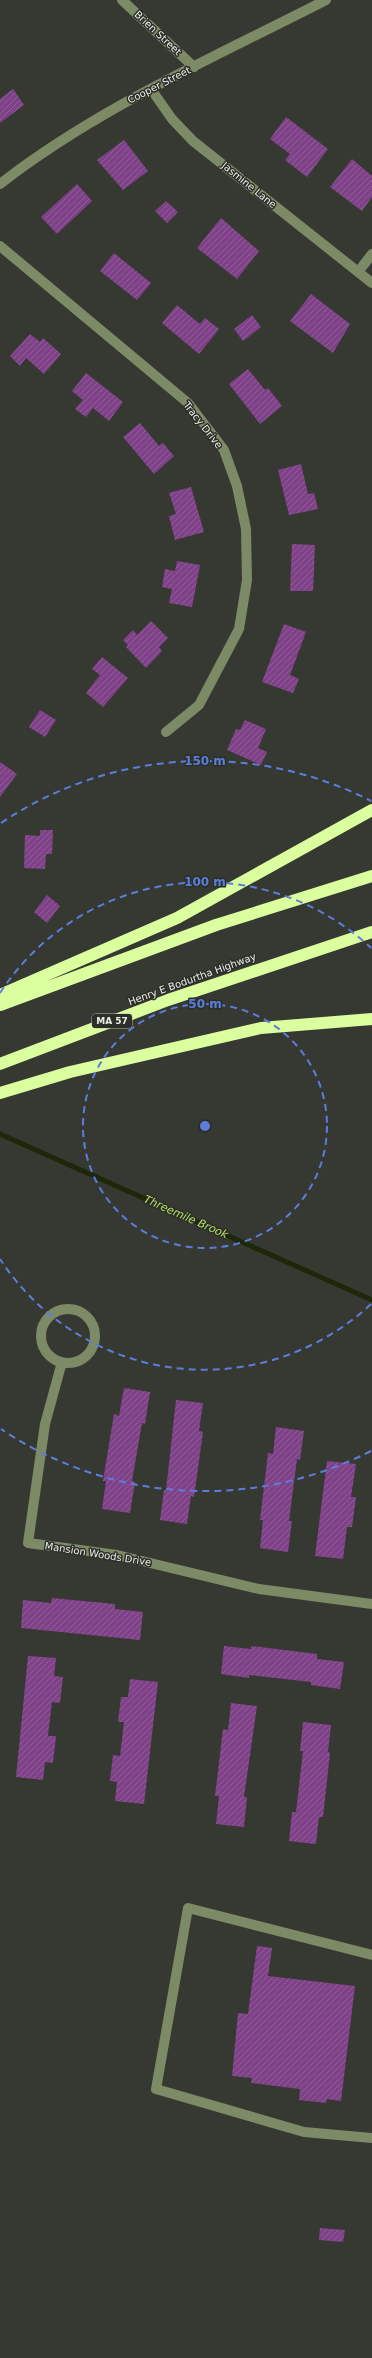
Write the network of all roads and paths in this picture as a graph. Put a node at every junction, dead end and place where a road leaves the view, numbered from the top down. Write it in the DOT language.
graph roads {
  1 [pos="122,0"];
  2 [pos="326,0"];
  3 [pos="194,67"];
  4 [pos="151,89"];
  5 [pos="0,184"];
  6 [pos="0,246"];
  7 [pos="372,254"];
  8 [pos="358,272"];
  9 [pos="372,283"];
  10 [pos="166,732"];
  11 [pos="372,810"];
  12 [pos="372,876"];
  13 [pos="372,932"];
  14 [pos="0,995"];
  15 [pos="0,1006"];
  16 [pos="372,1019"];
  17 [pos="0,1064"];
  18 [pos="0,1093"];
  19 [pos="62,1362"];
  20 [pos="372,1604"];
  21 [pos="372,1955"];
  22 [pos="372,2138"];
  1 -- 3 [label="street, Brien Street"];
  2 -- 3 [label="street, Cooper Street"];
  3 -- 4 [label="street, Cooper Street"];
  4 -- 5 [label="street, Cooper Street"];
  4 -- 8 [label="street, Jasmine Lane"];
  6 -- 10 [label="street, Tracy Drive"];
  7 -- 8 [label="street"];
  8 -- 9 [label="street, Jasmine Lane"];
  11 -- 14 [label="highway"];
  12 -- 15 [label="highway"];
  13 -- 17 [label="highway, Henry E Bodurtha Highway / MA 57"];
  16 -- 18 [label="highway"];
  19 -- 19 [label="street"];
  19 -- 20 [label="street, Mansion Woods Drive"];
  21 -- 22 [label="street"];
}
